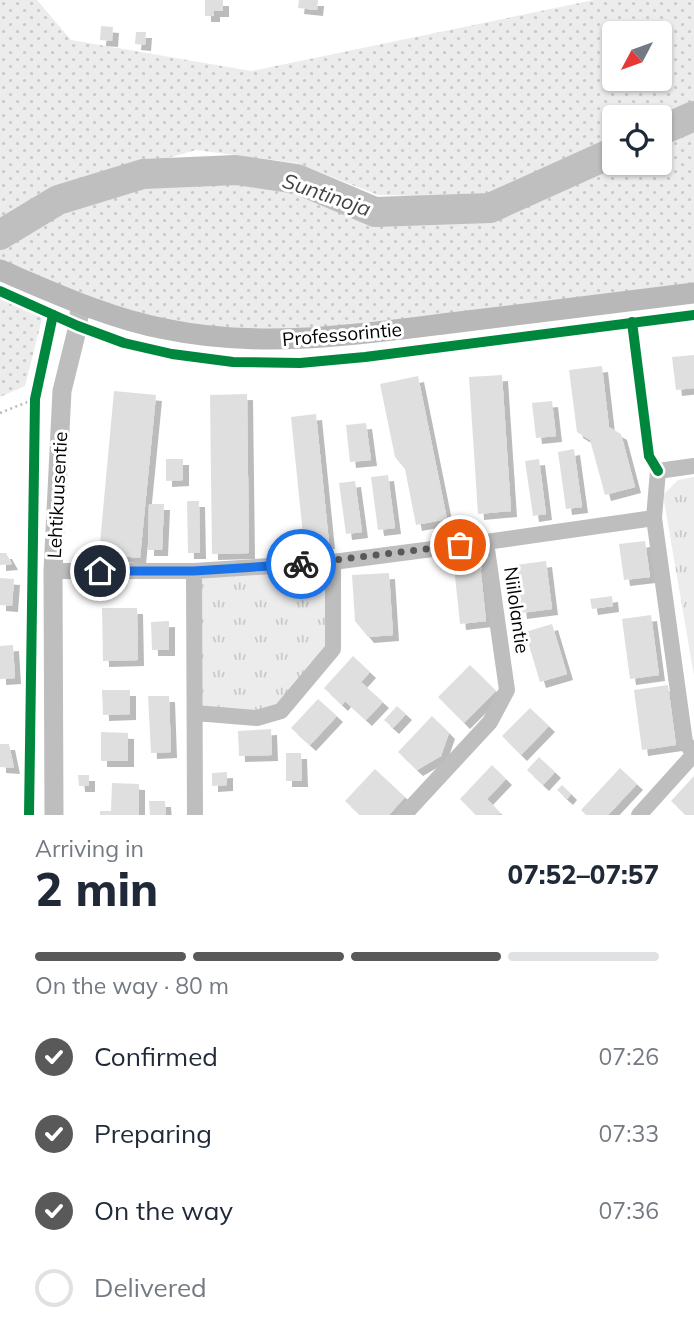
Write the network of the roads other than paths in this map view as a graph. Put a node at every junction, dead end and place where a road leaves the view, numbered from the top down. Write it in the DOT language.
graph roads {
  1 [pos="0,270"];
  2 [pos="694,293"];
  3 [pos="80,304"];
  4 [pos="694,466"];
  5 [pos="654,518"];
  6 [pos="486,542"];
  7 [pos="332,562"];
  8 [pos="53,571"];
  9 [pos="194,571"];
  10 [pos="195,713"];
  11 [pos="694,754"];
  12 [pos="54,815"];
  13 [pos="195,815"];
  14 [pos="404,815"];
  15 [pos="639,815"];
  1 -- 3 [label="main road, Professorintie"];
  2 -- 3 [label="main road, Professorintie"];
  3 -- 8 [label="street, Lehtikuusentie"];
  4 -- 5 [label="street"];
  5 -- 6 [label="street, Niilolantie"];
  5 -- 11 [label="street"];
  6 -- 7 [label="street"];
  6 -- 14 [label="street, Niilolantie"];
  7 -- 9 [label="street"];
  7 -- 10 [label="street"];
  8 -- 9 [label="street"];
  8 -- 12 [label="street, Lehtikuusentie"];
  9 -- 10 [label="street"];
  10 -- 13 [label="street"];
  11 -- 15 [label="street"];
}
